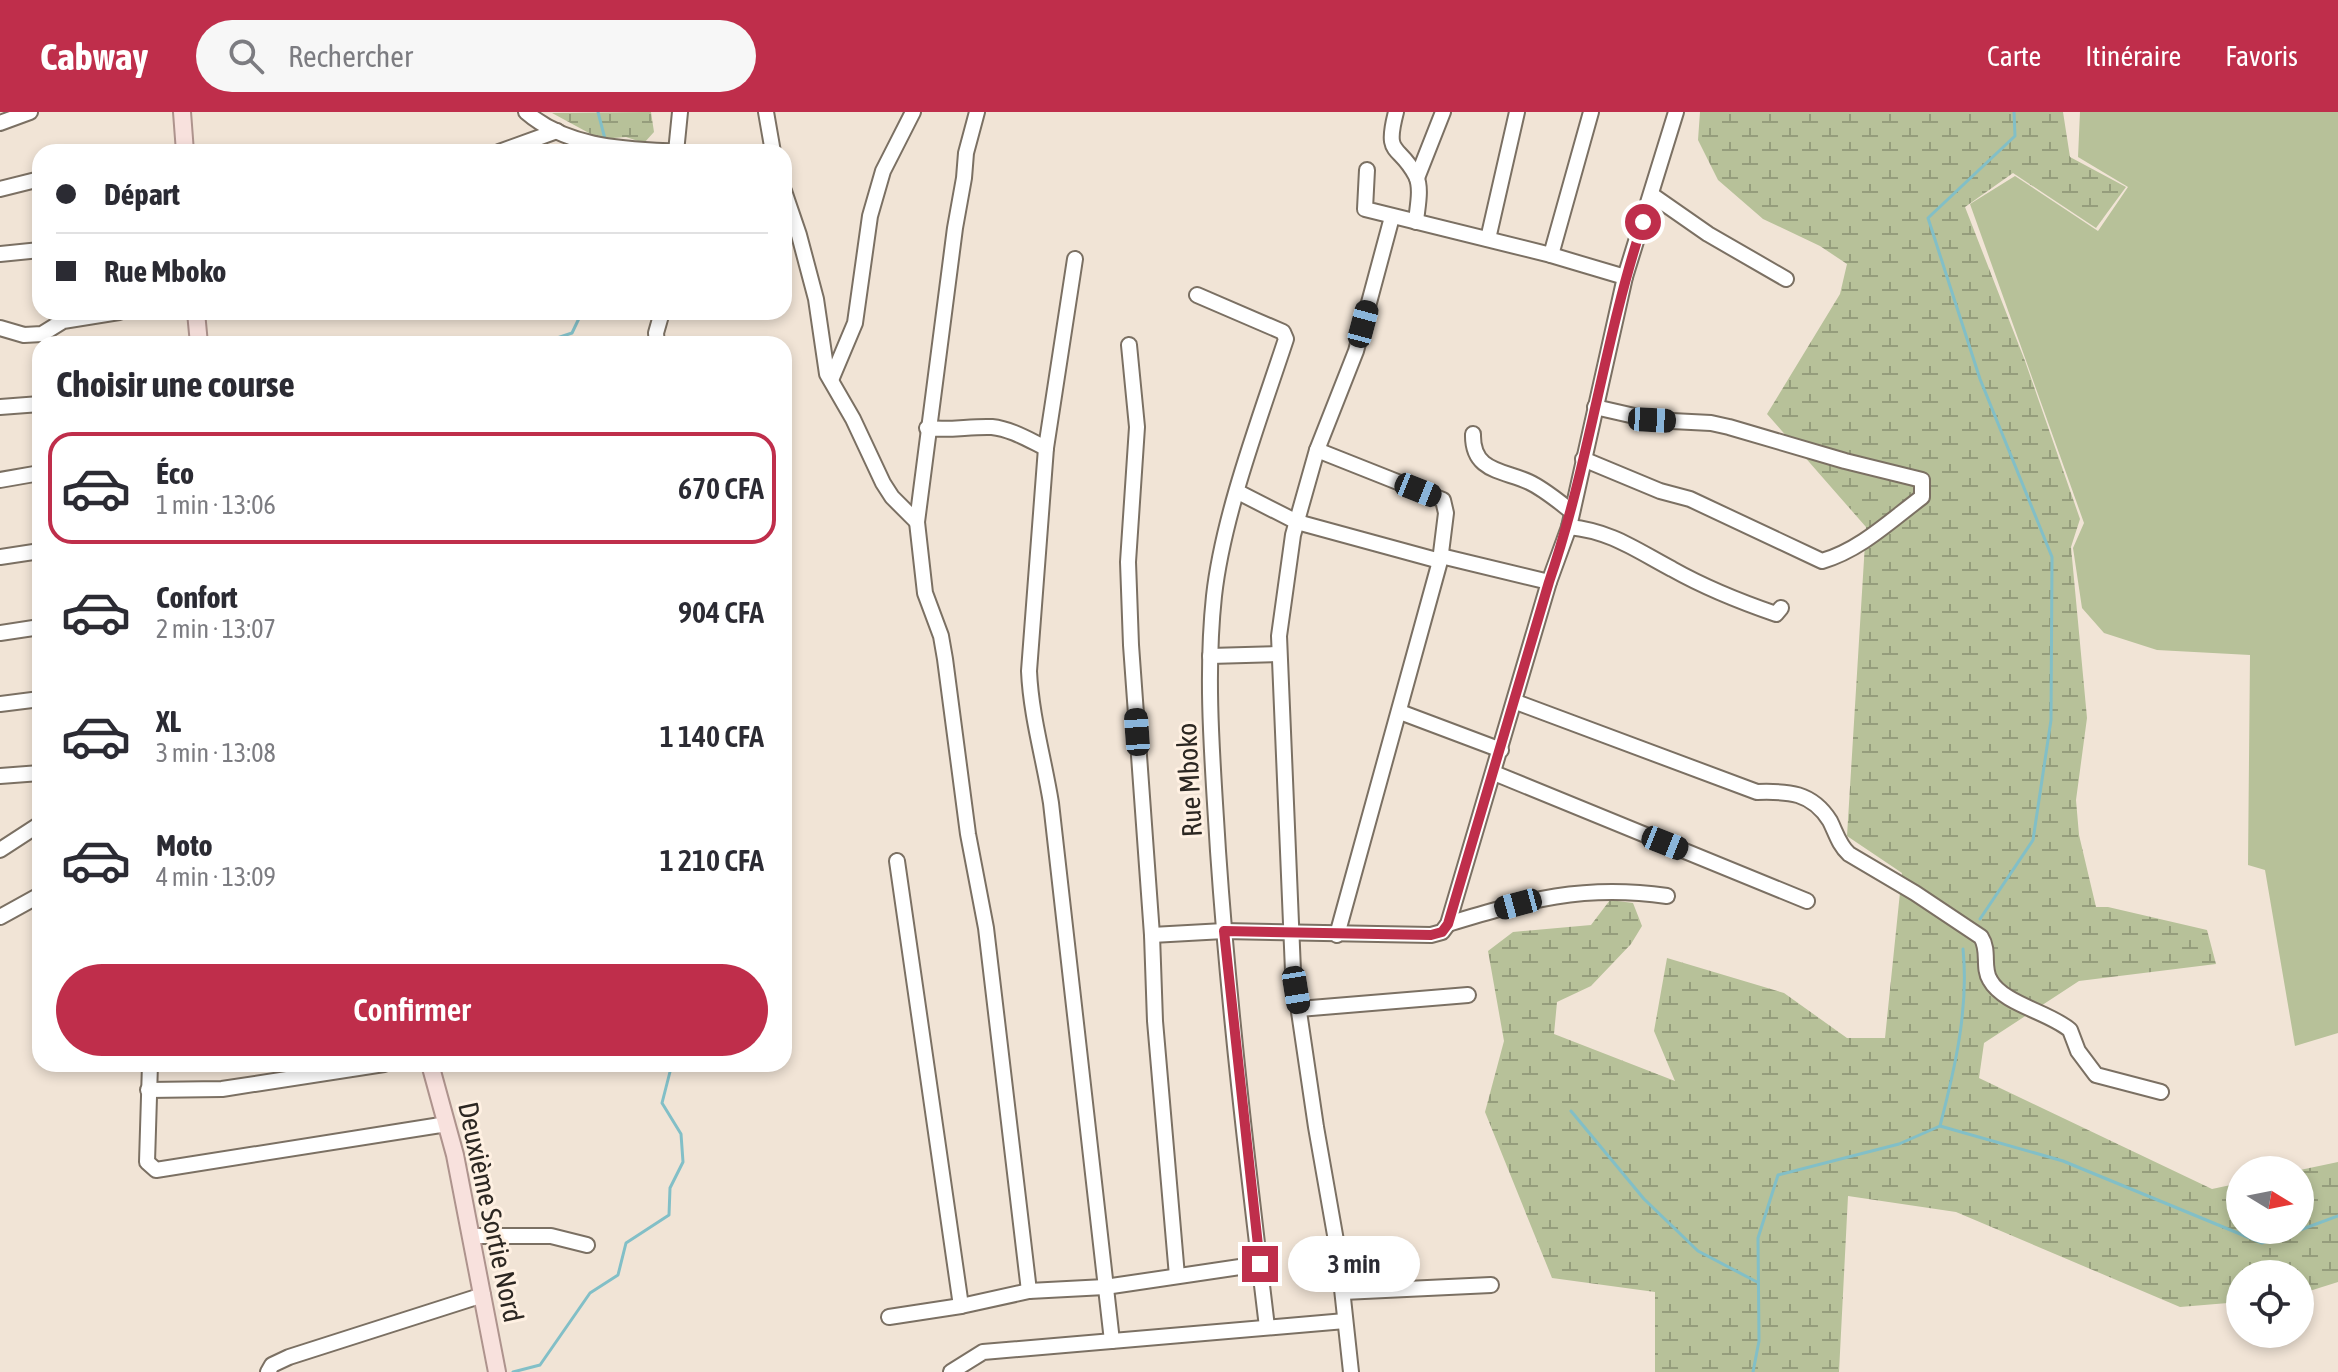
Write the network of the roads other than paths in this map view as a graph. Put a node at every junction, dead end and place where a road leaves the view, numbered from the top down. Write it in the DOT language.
graph roads {
  1 [pos="30,112"];
  2 [pos="182,112"];
  3 [pos="526,112"];
  4 [pos="680,112"];
  5 [pos="766,112"];
  6 [pos="913,112"];
  7 [pos="977,112"];
  8 [pos="1396,112"];
  9 [pos="1443,112"];
  10 [pos="1517,112"];
  11 [pos="1591,112"];
  12 [pos="1671,115"];
  13 [pos="0,123"];
  14 [pos="557,131"];
  15 [pos="184,144"];
  16 [pos="521,144"];
  17 [pos="593,144"];
  18 [pos="678,144"];
  19 [pos="772,144"];
  20 [pos="1367,170"];
  21 [pos="1417,178"];
  22 [pos="32,181"];
  23 [pos="0,189"];
  24 [pos="1652,195"];
  25 [pos="792,214"];
  26 [pos="1392,217"];
  27 [pos="1416,222"];
  28 [pos="1488,239"];
  29 [pos="32,251"];
  30 [pos="0,254"];
  31 [pos="1551,255"];
  32 [pos="1075,259"];
  33 [pos="1625,277"];
  34 [pos="1786,279"];
  35 [pos="1197,295"];
  36 [pos="69,320"];
  37 [pos="0,328"];
  38 [pos="1129,345"];
  39 [pos="831,380"];
  40 [pos="32,405"];
  41 [pos="0,407"];
  42 [pos="1595,407"];
  43 [pos="927,428"];
  44 [pos="1473,434"];
  45 [pos="1046,448"];
  46 [pos="1317,450"];
  47 [pos="1583,459"];
  48 [pos="32,474"];
  49 [pos="0,480"];
  50 [pos="1238,492"];
  51 [pos="1570,519"];
  52 [pos="917,522"];
  53 [pos="1297,522"];
  54 [pos="32,552"];
  55 [pos="0,557"];
  56 [pos="1441,558"];
  57 [pos="1549,582"];
  58 [pos="1781,608"];
  59 [pos="32,628"];
  60 [pos="0,633"];
  61 [pos="1279,654"];
  62 [pos="1210,656"];
  63 [pos="32,700"];
  64 [pos="1516,702"];
  65 [pos="0,704"];
  66 [pos="1400,712"];
  67 [pos="1501,750"];
  68 [pos="1494,773"];
  69 [pos="32,774"];
  70 [pos="0,776"];
  71 [pos="32,829"];
  72 [pos="0,850"];
  73 [pos="897,861"];
  74 [pos="1667,896"];
  75 [pos="32,899"];
  76 [pos="1807,901"];
  77 [pos="0,917"];
  78 [pos="1448,924"];
  79 [pos="1224,931"];
  80 [pos="1290,934"];
  81 [pos="1152,935"];
  82 [pos="1337,935"];
  83 [pos="1468,995"];
  84 [pos="1299,1009"];
  85 [pos="149,1072"];
  86 [pos="332,1072"];
  87 [pos="432,1072"];
  88 [pos="148,1090"];
  89 [pos="2161,1092"];
  90 [pos="447,1124"];
  91 [pos="471,1236"];
  92 [pos="587,1245"];
  93 [pos="1260,1264"];
  94 [pos="1177,1276"];
  95 [pos="1491,1285"];
  96 [pos="1105,1287"];
  97 [pos="1029,1291"];
  98 [pos="1343,1292"];
  99 [pos="483,1295"];
  100 [pos="961,1306"];
  101 [pos="889,1317"];
  102 [pos="1345,1321"];
  103 [pos="1267,1327"];
  104 [pos="1112,1341"];
  105 [pos="497,1368"];
  106 [pos="268,1372"];
  107 [pos="951,1372"];
  108 [pos="1351,1372"];
  1 -- 13 [label="street"];
  2 -- 15 [label="main road"];
  3 -- 14 [label="street"];
  4 -- 18 [label="street"];
  5 -- 19 [label="street"];
  6 -- 39 [label="street"];
  7 -- 43 [label="street"];
  8 -- 21 [label="street"];
  9 -- 21 [label="street"];
  10 -- 28 [label="street"];
  11 -- 31 [label="street"];
  12 -- 24 [label="street"];
  14 -- 16 [label="street"];
  14 -- 17 [label="street"];
  20 -- 26 [label="street"];
  21 -- 27 [label="street"];
  22 -- 23 [label="street"];
  24 -- 33 [label="street"];
  24 -- 34 [label="street"];
  25 -- 39 [label="street"];
  26 -- 27 [label="street"];
  26 -- 46 [label="street"];
  27 -- 28 [label="street"];
  28 -- 31 [label="street"];
  29 -- 30 [label="street"];
  31 -- 33 [label="street"];
  32 -- 45 [label="street"];
  33 -- 42 [label="street"];
  35 -- 50 [label="street, Rue Mboko"];
  36 -- 37 [label="street"];
  38 -- 81 [label="street"];
  39 -- 52 [label="street"];
  40 -- 41 [label="street"];
  42 -- 47 [label="street"];
  42 -- 47 [label="street"];
  43 -- 45 [label="street"];
  43 -- 52 [label="street"];
  44 -- 51 [label="street"];
  45 -- 96 [label="street"];
  46 -- 53 [label="street"];
  46 -- 56 [label="street"];
  47 -- 51 [label="street"];
  48 -- 49 [label="street"];
  50 -- 53 [label="street"];
  50 -- 62 [label="street, Rue Mboko"];
  51 -- 57 [label="street"];
  51 -- 58 [label="street"];
  52 -- 97 [label="street"];
  53 -- 56 [label="street"];
  53 -- 61 [label="street"];
  54 -- 55 [label="street"];
  56 -- 57 [label="street"];
  56 -- 66 [label="street"];
  57 -- 64 [label="street"];
  59 -- 60 [label="street"];
  61 -- 62 [label="street"];
  61 -- 80 [label="street"];
  62 -- 79 [label="street, Rue Mboko"];
  63 -- 65 [label="street"];
  64 -- 67 [label="street"];
  64 -- 89 [label="street"];
  66 -- 67 [label="street"];
  66 -- 82 [label="street"];
  67 -- 68 [label="street"];
  68 -- 76 [label="street"];
  68 -- 78 [label="street"];
  69 -- 70 [label="street"];
  71 -- 72 [label="street"];
  73 -- 100 [label="street"];
  74 -- 78 [label="street"];
  75 -- 77 [label="street"];
  78 -- 82 [label="street"];
  79 -- 80 [label="street"];
  79 -- 81 [label="street"];
  79 -- 93 [label="street, Rue Mboko"];
  80 -- 82 [label="street"];
  80 -- 84 [label="street"];
  81 -- 94 [label="street"];
  83 -- 84 [label="street"];
  84 -- 98 [label="street"];
  85 -- 88 [label="street"];
  86 -- 88 [label="street"];
  87 -- 90 [label="main road, Deuxième Sortie Nord"];
  88 -- 90 [label="street"];
  90 -- 91 [label="main road, Deuxième Sortie Nord"];
  91 -- 92 [label="street"];
  91 -- 99 [label="main road, Deuxième Sortie Nord"];
  93 -- 94 [label="street"];
  93 -- 103 [label="street, Rue Mboko"];
  94 -- 96 [label="street"];
  95 -- 98 [label="street"];
  96 -- 97 [label="street"];
  96 -- 104 [label="street"];
  97 -- 100 [label="street"];
  98 -- 102 [label="street"];
  99 -- 105 [label="main road, Deuxième Sortie Nord"];
  99 -- 106 [label="street"];
  100 -- 101 [label="street"];
  102 -- 103 [label="street"];
  102 -- 108 [label="street"];
  103 -- 104 [label="street"];
  104 -- 107 [label="street"];
}
